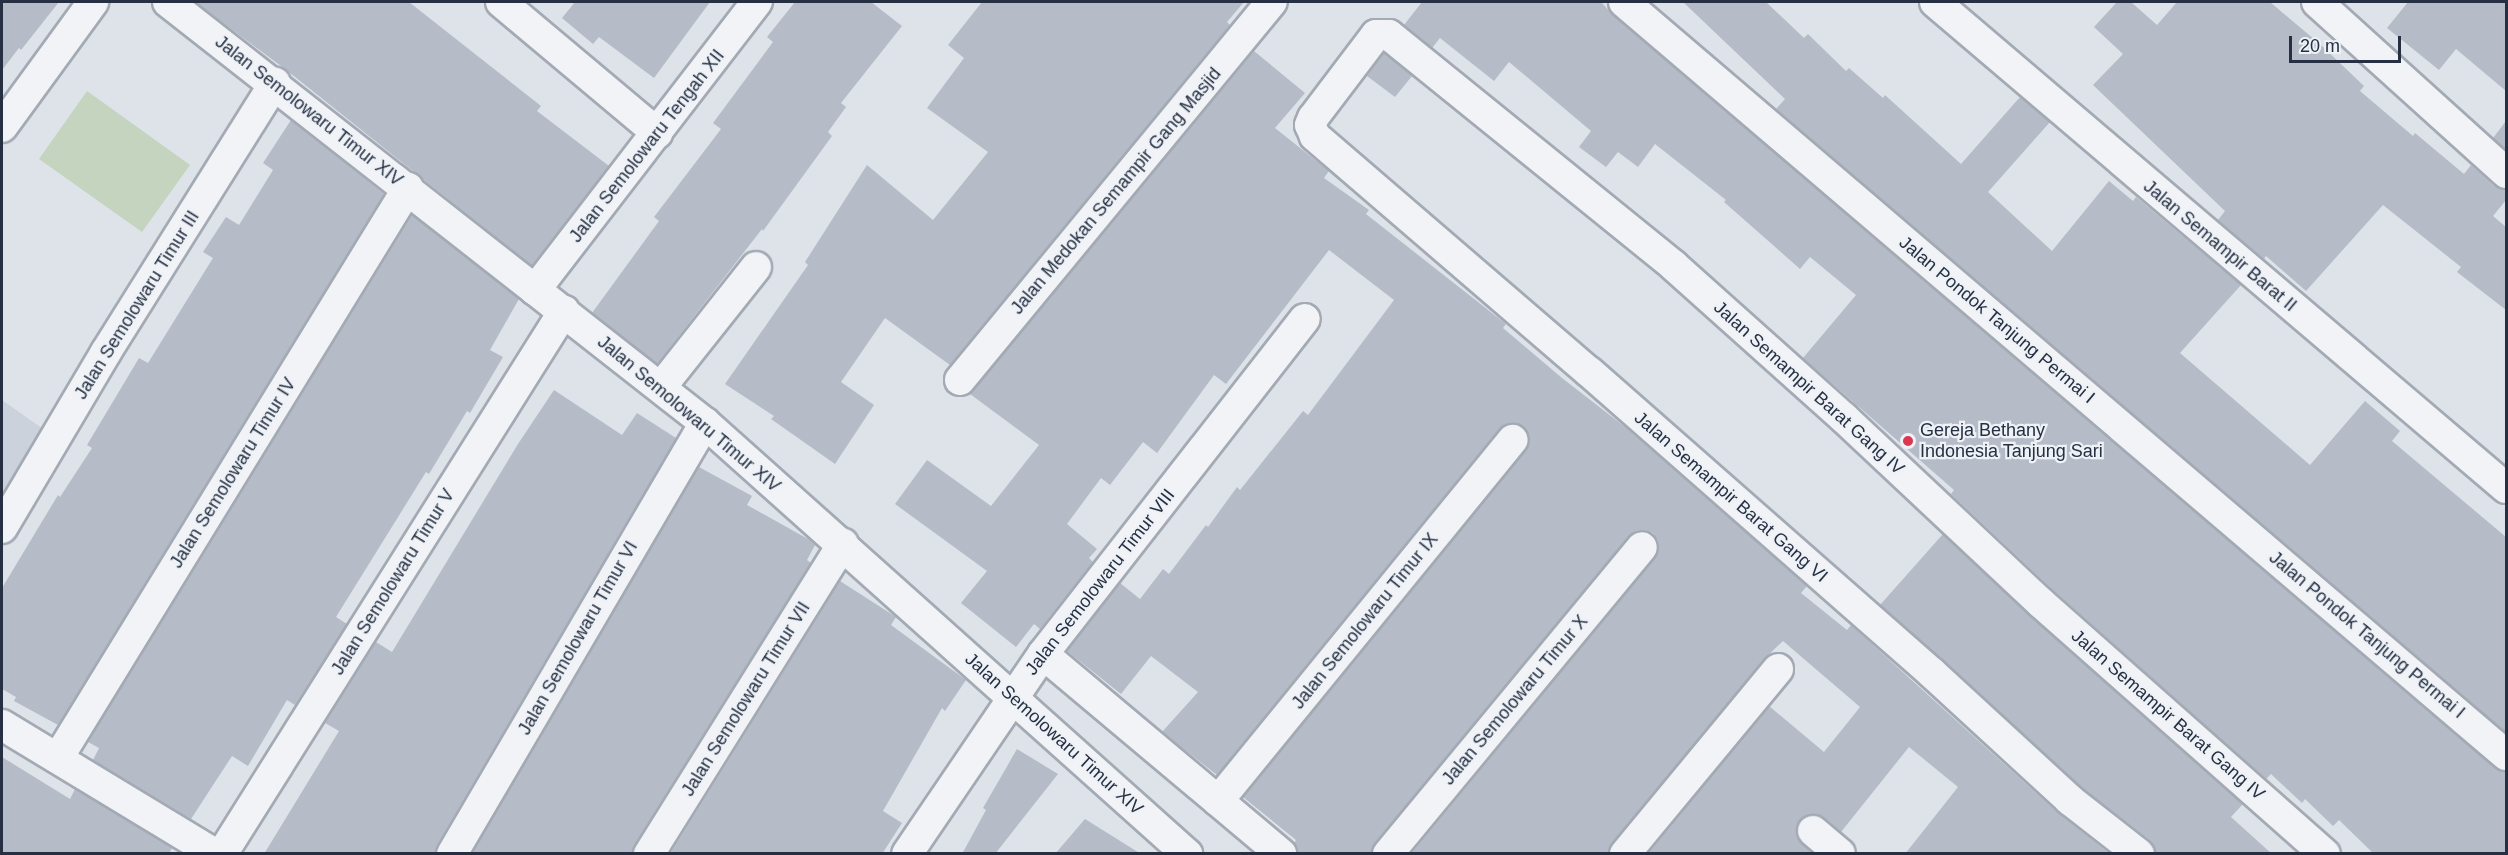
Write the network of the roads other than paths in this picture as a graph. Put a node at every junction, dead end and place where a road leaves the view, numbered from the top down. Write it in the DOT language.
graph roads {
  1 [pos="93,2"];
  2 [pos="168,2"];
  3 [pos="501,2"];
  4 [pos="757,2"];
  5 [pos="1272,2"];
  6 [pos="1624,2"];
  7 [pos="1935,2"];
  8 [pos="2317,2"];
  9 [pos="275,83"];
  10 [pos="2,127"];
  11 [pos="657,133"];
  12 [pos="1321,142"];
  13 [pos="2506,173"];
  14 [pos="408,188"];
  15 [pos="756,267"];
  16 [pos="535,290"];
  17 [pos="564,311"];
  18 [pos="1305,319"];
  19 [pos="960,380"];
  20 [pos="661,387"];
  21 [pos="705,423"];
  22 [pos="1512,440"];
  23 [pos="2506,488"];
  24 [pos="2,528"];
  25 [pos="843,544"];
  26 [pos="1642,547"];
  27 [pos="1043,654"];
  28 [pos="1778,669"];
  29 [pos="1013,696"];
  30 [pos="2,724"];
  31 [pos="2506,755"];
  32 [pos="58,758"];
  33 [pos="1218,801"];
  34 [pos="1812,831"];
  35 [pos="1182,852"];
  36 [pos="215,854"];
  37 [pos="222,854"];
  38 [pos="452,854"];
  39 [pos="649,854"];
  40 [pos="908,854"];
  41 [pos="1281,854"];
  42 [pos="1388,854"];
  43 [pos="1625,854"];
  44 [pos="1840,854"];
  45 [pos="2139,854"];
  46 [pos="2325,854"];
  1 -- 10 [label="street"];
  2 -- 9 [label="street, Jalan Semolowaru Timur XIV"];
  3 -- 11 [label="street"];
  4 -- 11 [label="street, Jalan Semolowaru Tengah XII"];
  5 -- 19 [label="street, Jalan Medokan Semampir Gang Masjid"];
  6 -- 31 [label="street, Jalan Pondok Tanjung Permai I"];
  7 -- 23 [label="street, Jalan Semampir Barat II"];
  8 -- 13 [label="street"];
  9 -- 14 [label="street, Jalan Semolowaru Timur XIV"];
  9 -- 24 [label="street, Jalan Semolowaru Timur III"];
  11 -- 16 [label="street, Jalan Semolowaru Tengah XII"];
  12 -- 45 [label="street, Jalan Semampir Barat Gang VI"];
  12 -- 46 [label="street, Jalan Semampir Barat Gang IV"];
  14 -- 16 [label="street, Jalan Semolowaru Timur XIV"];
  14 -- 32 [label="street, Jalan Semolowaru Timur IV"];
  15 -- 20 [label="street"];
  16 -- 17 [label="street, Jalan Semolowaru Timur XIV"];
  17 -- 20 [label="street, Jalan Semolowaru Timur XIV"];
  17 -- 37 [label="street, Jalan Semolowaru Timur V"];
  18 -- 27 [label="street, Jalan Semolowaru Timur VIII"];
  20 -- 21 [label="street, Jalan Semolowaru Timur XIV"];
  21 -- 25 [label="street, Jalan Semolowaru Timur XIV"];
  21 -- 38 [label="street, Jalan Semolowaru Timur VI"];
  22 -- 33 [label="street, Jalan Semolowaru Timur IX"];
  25 -- 29 [label="street, Jalan Semolowaru Timur XIV"];
  25 -- 39 [label="street, Jalan Semolowaru Timur VII"];
  26 -- 42 [label="street, Jalan Semolowaru Timur X"];
  27 -- 29 [label="street, Jalan Semolowaru Timur VIII"];
  27 -- 33 [label="street"];
  28 -- 43 [label="street"];
  29 -- 35 [label="street, Jalan Semolowaru Timur XIV"];
  29 -- 40 [label="street, Jalan Semolowaru Timur VIII"];
  30 -- 32 [label="street"];
  32 -- 36 [label="street"];
  33 -- 41 [label="street"];
  34 -- 44 [label="street"];
}
